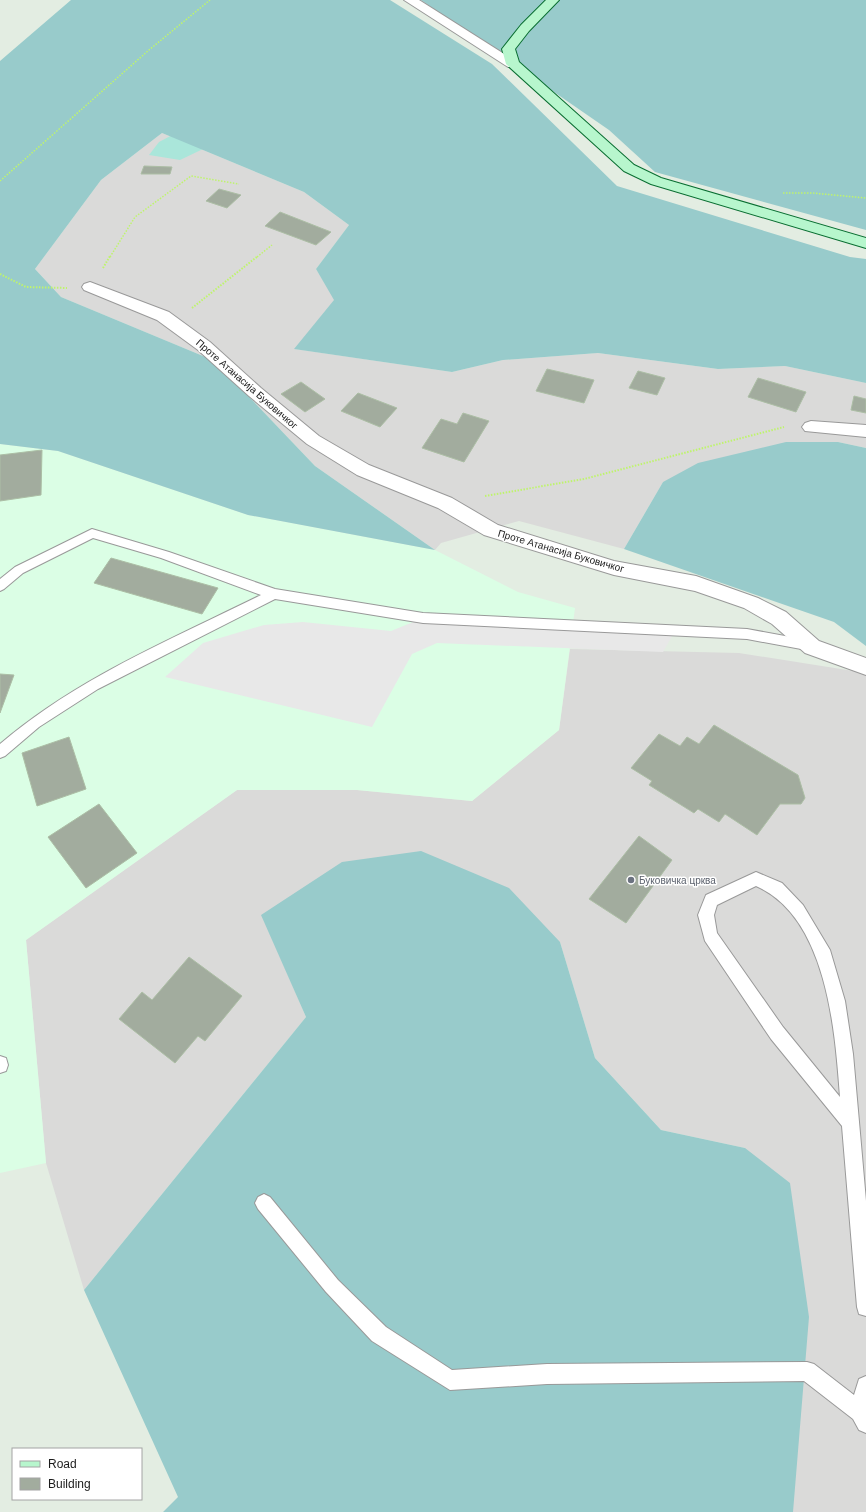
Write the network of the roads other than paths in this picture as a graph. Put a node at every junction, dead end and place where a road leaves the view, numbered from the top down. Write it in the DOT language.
graph roads {
  1 [pos="410,0"];
  2 [pos="553,0"];
  3 [pos="513,64"];
  4 [pos="866,243"];
  5 [pos="90,287"];
  6 [pos="811,427"];
  7 [pos="866,431"];
  8 [pos="0,586"];
  9 [pos="274,594"];
  10 [pos="812,646"];
  11 [pos="866,667"];
  12 [pos="0,752"];
  13 [pos="850,1122"];
  14 [pos="264,1203"];
  15 [pos="866,1307"];
  16 [pos="866,1386"];
  17 [pos="863,1417"];
  1 -- 3 [label="street"];
  2 -- 3 [label="street"];
  3 -- 4 [label="street"];
  5 -- 10 [label="street, Проте Атанасија Буковичког"];
  6 -- 7 [label="street"];
  8 -- 9 [label="lane"];
  9 -- 10 [label="lane"];
  9 -- 12 [label="lane"];
  10 -- 11 [label="street, Проте Атанасија Буковичког"];
  13 -- 13 [label="lane"];
  13 -- 15 [label="lane"];
  14 -- 17 [label="lane"];
  16 -- 17 [label="lane"];
}
